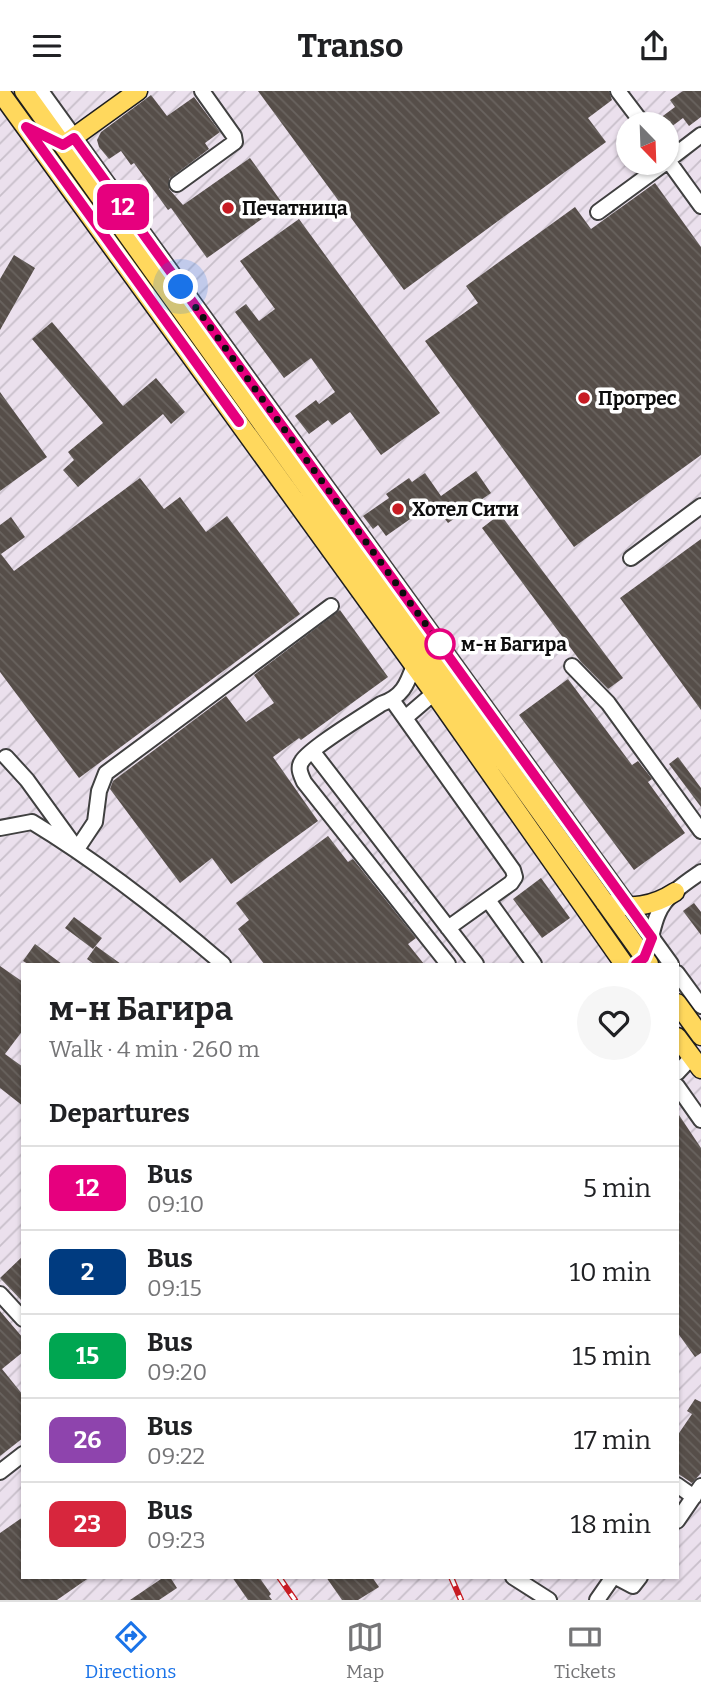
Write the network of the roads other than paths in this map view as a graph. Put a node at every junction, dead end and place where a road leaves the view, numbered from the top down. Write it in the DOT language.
graph roads {
  1 [pos="24,91"];
  2 [pos="41,91"];
  3 [pos="138,91"];
  4 [pos="202,91"];
  5 [pos="618,91"];
  6 [pos="0,92"];
  7 [pos="634,112"];
  8 [pos="26,127"];
  9 [pos="701,135"];
  10 [pos="69,141"];
  11 [pos="679,152"];
  12 [pos="648,175"];
  13 [pos="678,175"];
  14 [pos="64,178"];
  15 [pos="177,184"];
  16 [pos="701,206"];
  17 [pos="598,212"];
  18 [pos="701,506"];
  19 [pos="631,558"];
  20 [pos="331,606"];
  21 [pos="414,665"];
  22 [pos="572,666"];
  23 [pos="434,693"];
  24 [pos="392,700"];
  25 [pos="405,718"];
  26 [pos="313,752"];
  27 [pos="6,757"];
  28 [pos="0,828"];
  29 [pos="701,831"];
  30 [pos="77,849"];
  31 [pos="701,871"];
  32 [pos="675,892"];
  33 [pos="488,899"];
  34 [pos="605,903"];
  35 [pos="629,907"];
  36 [pos="448,928"];
  37 [pos="652,938"];
  38 [pos="643,962"];
  39 [pos="222,963"];
  40 [pos="447,963"];
  41 [pos="475,963"];
  42 [pos="533,963"];
  43 [pos="623,963"];
  44 [pos="670,963"];
  45 [pos="679,976"];
  46 [pos="679,1006"];
  47 [pos="701,1006"];
  48 [pos="701,1036"];
  49 [pos="679,1040"];
  50 [pos="697,1063"];
  51 [pos="679,1072"];
  52 [pos="679,1089"];
  53 [pos="701,1120"];
  54 [pos="0,1294"];
  55 [pos="21,1317"];
  56 [pos="21,1456"];
  57 [pos="0,1472"];
  58 [pos="679,1486"];
  59 [pos="697,1491"];
  60 [pos="679,1518"];
  61 [pos="516,1579"];
  62 [pos="613,1579"];
  63 [pos="619,1579"];
  64 [pos="639,1579"];
  65 [pos="549,1600"];
  66 [pos="597,1600"];
  1 -- 10 [label="main road"];
  2 -- 10 [label="street"];
  3 -- 10 [label="main road"];
  4 -- 15 [label="street"];
  5 -- 7 [label="street"];
  6 -- 8 [label="main road"];
  8 -- 10 [label="main road"];
  8 -- 14 [label="main road"];
  9 -- 11 [label="street"];
  10 -- 14 [label="main road"];
  10 -- 34 [label="main road"];
  10 -- 35 [label="street"];
  12 -- 17 [label="street"];
  13 -- 16 [label="street"];
  14 -- 21 [label="main road"];
  18 -- 19 [label="street"];
  20 -- 30 [label="street"];
  21 -- 23 [label="main road"];
  21 -- 24 [label="street"];
  22 -- 29 [label="street"];
  23 -- 25 [label="street"];
  23 -- 43 [label="main road"];
  24 -- 25 [label="street"];
  24 -- 26 [label="street"];
  25 -- 33 [label="street"];
  26 -- 36 [label="street"];
  26 -- 40 [label="street"];
  27 -- 30 [label="street"];
  28 -- 30 [label="street"];
  30 -- 39 [label="street"];
  31 -- 32 [label="street"];
  32 -- 35 [label="main road"];
  32 -- 37 [label="street"];
  33 -- 36 [label="street"];
  33 -- 42 [label="street"];
  34 -- 35 [label="main road"];
  34 -- 38 [label="main road"];
  35 -- 37 [label="street"];
  36 -- 41 [label="street"];
  37 -- 38 [label="street"];
  37 -- 44 [label="street"];
  45 -- 47 [label="street"];
  46 -- 48 [label="main road"];
  49 -- 50 [label="main road"];
  50 -- 51 [label="street"];
  52 -- 53 [label="street"];
  54 -- 55 [label="street"];
  56 -- 57 [label="street"];
  58 -- 59 [label="street"];
  59 -- 60 [label="street"];
  61 -- 65 [label="street"];
  62 -- 66 [label="street"];
  63 -- 64 [label="street"];
}
